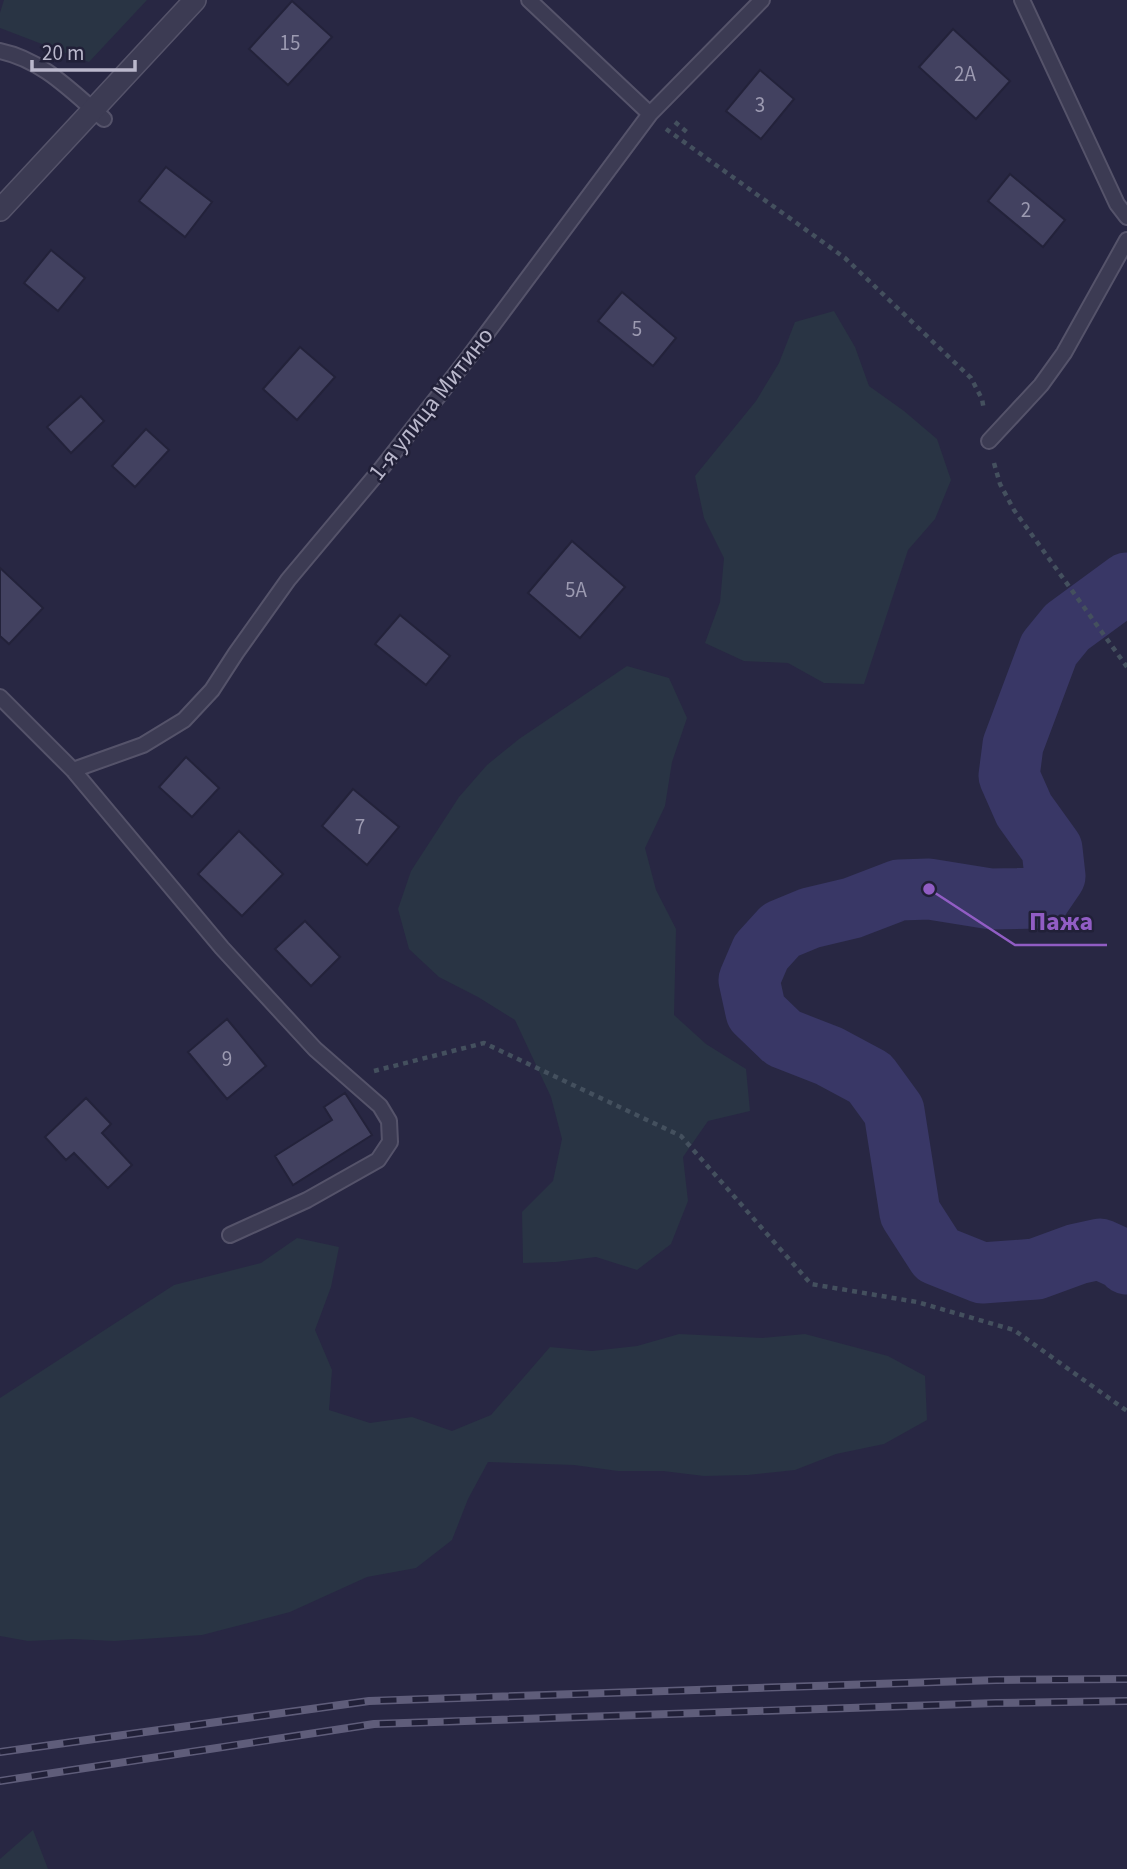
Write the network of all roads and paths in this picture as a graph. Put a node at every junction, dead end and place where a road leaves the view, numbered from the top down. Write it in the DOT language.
graph roads {
  1 [pos="195,0"];
  2 [pos="529,0"];
  3 [pos="762,0"];
  4 [pos="1021,0"];
  5 [pos="0,51"];
  6 [pos="98,114"];
  7 [pos="650,114"];
  8 [pos="0,210"];
  9 [pos="1127,217"];
  10 [pos="1127,240"];
  11 [pos="982,399"];
  12 [pos="989,441"];
  13 [pos="1014,510"];
  14 [pos="1127,667"];
  15 [pos="0,697"];
  16 [pos="73,770"];
  17 [pos="346,1078"];
  18 [pos="230,1235"];
  19 [pos="1127,1411"];
  1 -- 6 [label="street"];
  2 -- 7 [label="lane"];
  3 -- 7 [label="lane, 1-я улица Митино"];
  4 -- 9 [label="lane"];
  5 -- 6 [label="lane"];
  6 -- 8 [label="street"];
  7 -- 11 [label="path"];
  7 -- 16 [label="lane, 1-я улица Митино"];
  10 -- 12 [label="lane"];
  13 -- 14 [label="path"];
  15 -- 16 [label="lane"];
  16 -- 17 [label="lane"];
  17 -- 18 [label="lane"];
  17 -- 19 [label="path"];
}
